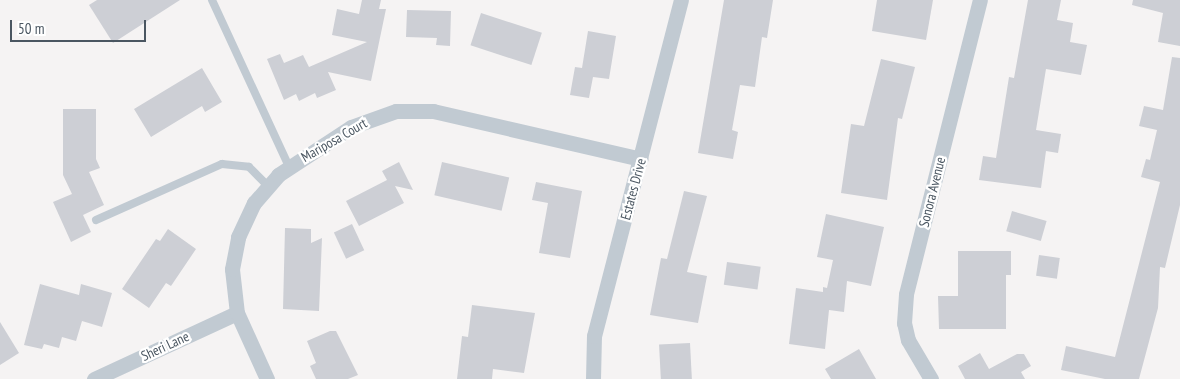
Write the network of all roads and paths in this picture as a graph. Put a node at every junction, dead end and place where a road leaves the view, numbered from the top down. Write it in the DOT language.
graph roads {
  1 [pos="212,0"];
  2 [pos="681,0"];
  3 [pos="980,0"];
  4 [pos="642,159"];
  5 [pos="289,167"];
  6 [pos="268,186"];
  7 [pos="96,220"];
  8 [pos="237,313"];
  9 [pos="94,379"];
  10 [pos="267,379"];
  11 [pos="593,379"];
  12 [pos="931,379"];
  1 -- 5 [label="lane"];
  2 -- 4 [label="street, Estates Drive"];
  3 -- 12 [label="street, Sonora Avenue"];
  4 -- 5 [label="street, Mariposa Court"];
  4 -- 11 [label="street, Estates Drive"];
  5 -- 6 [label="street, Mariposa Court"];
  6 -- 7 [label="lane"];
  6 -- 8 [label="street, Mariposa Court"];
  8 -- 9 [label="street, Sheri Lane"];
  8 -- 10 [label="street, Mariposa Court"];
}
